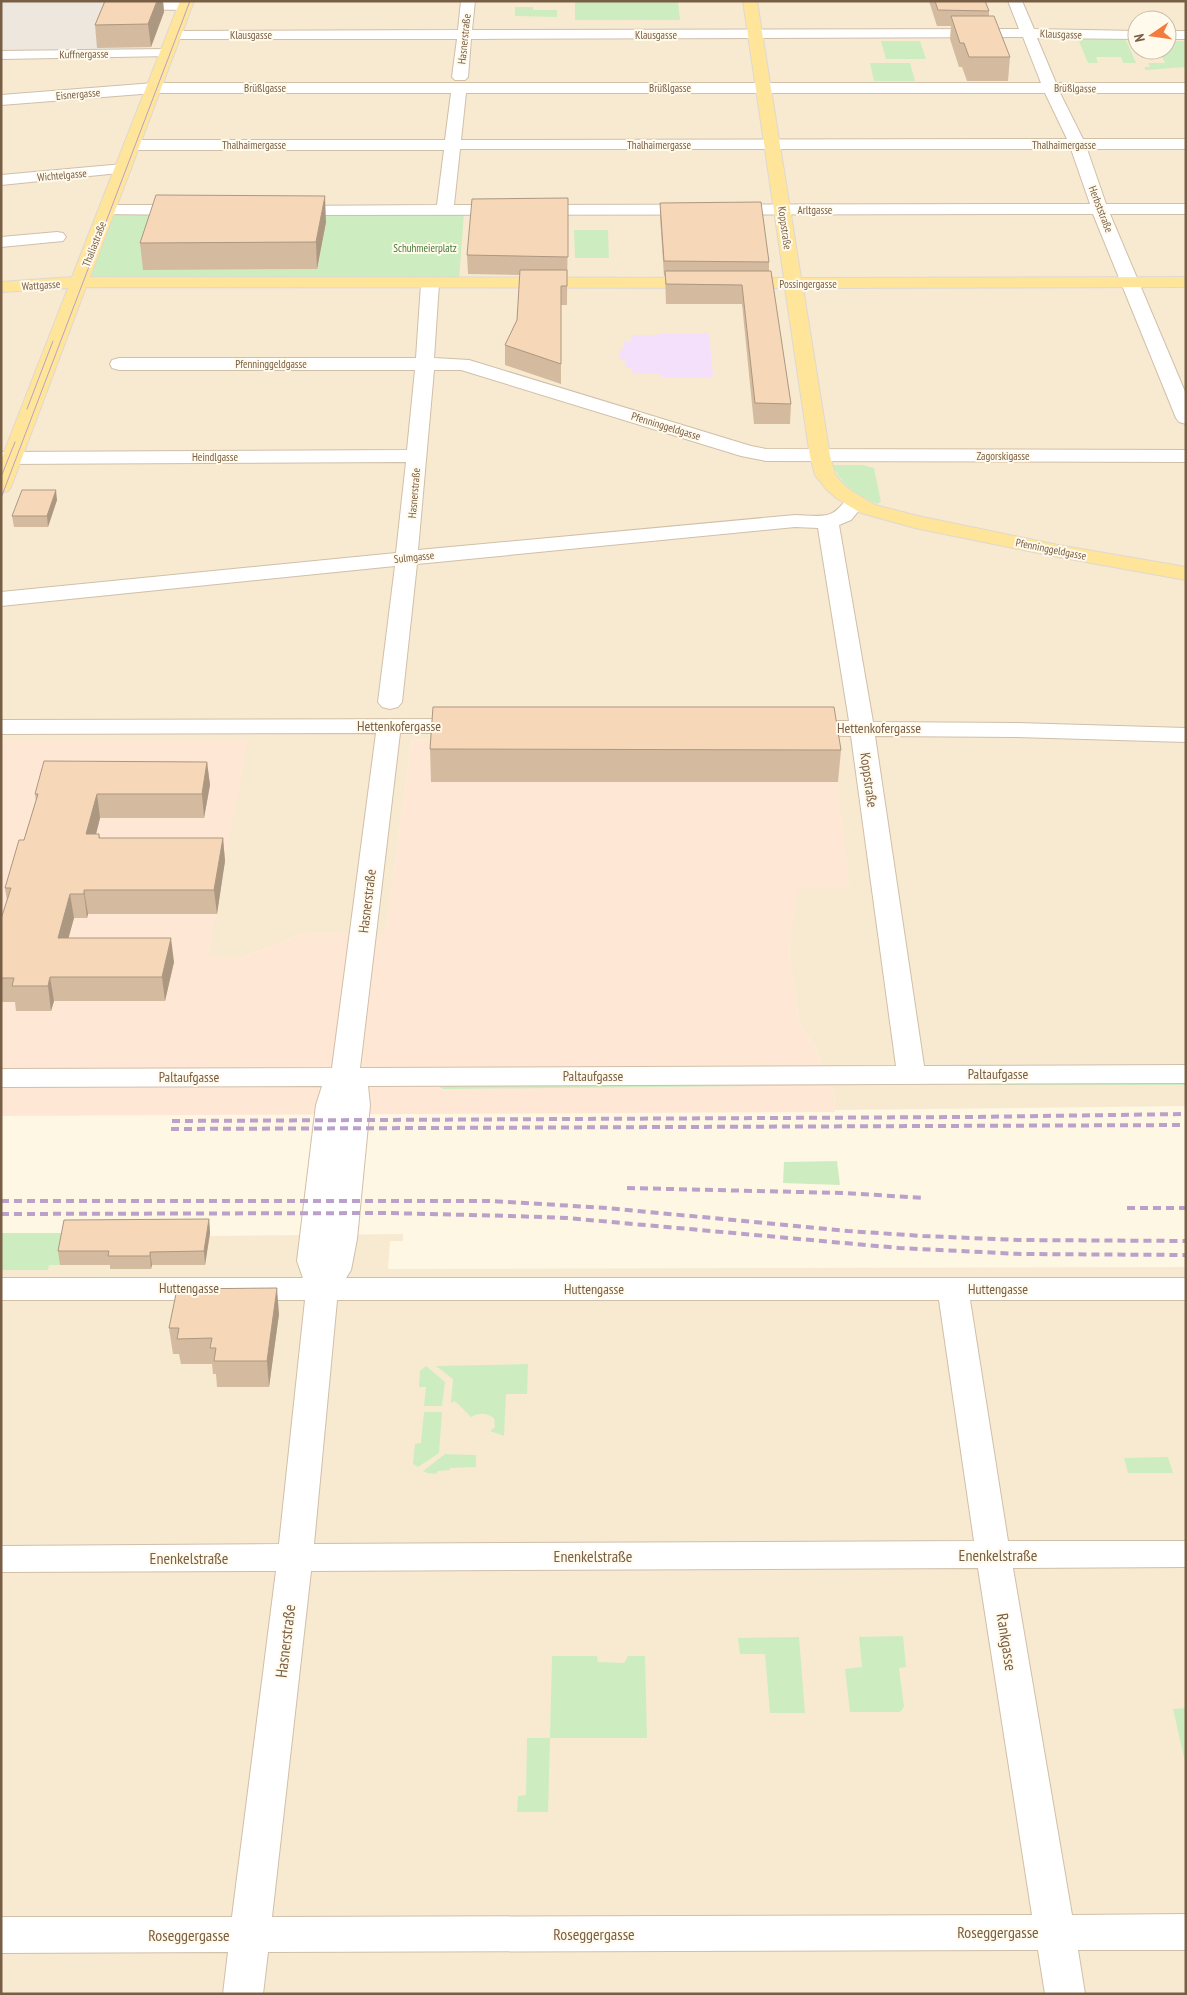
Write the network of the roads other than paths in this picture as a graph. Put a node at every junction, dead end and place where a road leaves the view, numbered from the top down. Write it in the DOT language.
graph roads {
  1 [pos="468,1"];
  2 [pos="750,1"];
  3 [pos="1015,1"];
  4 [pos="186,3"];
  5 [pos="109,5"];
  6 [pos="1028,33"];
  7 [pos="755,34"];
  8 [pos="174,35"];
  9 [pos="464,35"];
  10 [pos="1127,35"];
  11 [pos="168,53"];
  12 [pos="1,55"];
  13 [pos="459,83"];
  14 [pos="763,87"];
  15 [pos="1050,87"];
  16 [pos="154,88"];
  17 [pos="1186,88"];
  18 [pos="1,100"];
  19 [pos="1186,144"];
  20 [pos="132,145"];
  21 [pos="452,145"];
  22 [pos="1078,145"];
  23 [pos="772,146"];
  24 [pos="123,169"];
  25 [pos="1,180"];
  26 [pos="108,210"];
  27 [pos="208,210"];
  28 [pos="277,210"];
  29 [pos="445,210"];
  30 [pos="783,210"];
  31 [pos="1100,210"];
  32 [pos="1186,210"];
  33 [pos="57,237"];
  34 [pos="1,242"];
  35 [pos="80,282"];
  36 [pos="1130,282"];
  37 [pos="1186,282"];
  38 [pos="430,284"];
  39 [pos="793,284"];
  40 [pos="1,287"];
  41 [pos="118,364"];
  42 [pos="426,364"];
  43 [pos="1164,364"];
  44 [pos="1186,364"];
  45 [pos="1186,418"];
  46 [pos="417,456"];
  47 [pos="820,456"];
  48 [pos="1186,456"];
  49 [pos="7,457"];
  50 [pos="1,487"];
  51 [pos="856,502"];
  52 [pos="828,522"];
  53 [pos="407,558"];
  54 [pos="1186,574"];
  55 [pos="1,599"];
  56 [pos="389,714"];
  57 [pos="1,726"];
  58 [pos="495,727"];
  59 [pos="781,728"];
  60 [pos="861,728"];
  61 [pos="1186,735"];
  62 [pos="911,1074"];
  63 [pos="1186,1074"];
  64 [pos="345,1077"];
  65 [pos="1,1078"];
  66 [pos="322,1288"];
  67 [pos="1186,1288"];
  68 [pos="1,1289"];
  69 [pos="953,1290"];
  70 [pos="1186,1554"];
  71 [pos="993,1555"];
  72 [pos="295,1557"];
  73 [pos="1,1559"];
  74 [pos="1054,1932"];
  75 [pos="1186,1932"];
  76 [pos="1,1934"];
  77 [pos="249,1935"];
  78 [pos="243,1994"];
  79 [pos="1065,1994"];
  1 -- 9 [label="street, Hasnerstraße"];
  2 -- 7 [label="main road, Koppstraße"];
  3 -- 6 [label="street, Herbststraße"];
  4 -- 5 [label="street"];
  4 -- 8 [label="main road, Thaliastraße"];
  6 -- 7 [label="street, Klausgasse"];
  6 -- 10 [label="street, Klausgasse"];
  6 -- 15 [label="street, Herbststraße"];
  7 -- 9 [label="street, Klausgasse"];
  7 -- 14 [label="main road, Koppstraße"];
  8 -- 9 [label="street, Klausgasse"];
  8 -- 11 [label="main road, Thaliastraße"];
  9 -- 13 [label="street, Hasnerstraße"];
  11 -- 12 [label="street, Kuffnergasse"];
  11 -- 16 [label="main road, Thaliastraße"];
  13 -- 14 [label="street, Brüßlgasse"];
  13 -- 16 [label="street, Brüßlgasse"];
  13 -- 21 [label="street, Hasnerstraße"];
  14 -- 15 [label="street, Brüßlgasse"];
  14 -- 23 [label="main road, Koppstraße"];
  15 -- 17 [label="street, Brüßlgasse"];
  15 -- 22 [label="street, Herbststraße"];
  16 -- 18 [label="street, Eisnergasse"];
  16 -- 20 [label="main road, Thaliastraße"];
  19 -- 22 [label="street, Thalhaimergasse"];
  20 -- 21 [label="street, Thalhaimergasse"];
  20 -- 24 [label="main road, Thaliastraße"];
  21 -- 23 [label="street, Thalhaimergasse"];
  21 -- 29 [label="street, Hasnerstraße"];
  22 -- 23 [label="street, Thalhaimergasse"];
  22 -- 31 [label="street, Herbststraße"];
  23 -- 30 [label="main road, Koppstraße"];
  24 -- 25 [label="street, Wichtelgasse"];
  24 -- 26 [label="main road, Thaliastraße"];
  26 -- 27 [label="street"];
  26 -- 35 [label="main road, Thaliastraße"];
  28 -- 29 [label="street"];
  29 -- 30 [label="street, Arltgasse"];
  30 -- 31 [label="street, Arltgasse"];
  30 -- 39 [label="main road, Koppstraße"];
  31 -- 32 [label="street, Arltgasse"];
  31 -- 36 [label="street, Herbststraße"];
  33 -- 34 [label="street"];
  35 -- 38 [label="main road"];
  35 -- 40 [label="main road, Wattgasse"];
  35 -- 49 [label="main road, Thaliastraße"];
  36 -- 37 [label="main road, Possingergasse"];
  36 -- 39 [label="main road, Possingergasse"];
  36 -- 43 [label="street, Herbststraße"];
  38 -- 39 [label="main road, Possingergasse"];
  38 -- 42 [label="street, Hasnerstraße"];
  39 -- 47 [label="main road, Koppstraße"];
  41 -- 42 [label="street, Pfenninggeldgasse"];
  42 -- 46 [label="street, Hasnerstraße"];
  42 -- 47 [label="street, Pfenninggeldgasse"];
  43 -- 44 [label="street"];
  43 -- 45 [label="street, Herbststraße"];
  46 -- 49 [label="street, Heindlgasse"];
  46 -- 53 [label="street, Hasnerstraße"];
  47 -- 48 [label="street, Zagorskigasse"];
  47 -- 51 [label="main road, Pfenninggeldgasse"];
  49 -- 50 [label="main road, Thaliastraße"];
  51 -- 52 [label="street"];
  51 -- 54 [label="main road, Pfenninggeldgasse"];
  52 -- 53 [label="street, Sulmgasse"];
  52 -- 60 [label="street, Koppstraße"];
  53 -- 55 [label="street, Sulmgasse"];
  53 -- 56 [label="street, Hasnerstraße"];
  56 -- 57 [label="street, Hettenkofergasse"];
  56 -- 58 [label="street, Hettenkofergasse"];
  56 -- 64 [label="street, Hasnerstraße"];
  59 -- 60 [label="street, Hettenkofergasse"];
  60 -- 61 [label="street, Hettenkofergasse"];
  60 -- 62 [label="street, Koppstraße"];
  62 -- 63 [label="street, Paltaufgasse"];
  62 -- 64 [label="street, Paltaufgasse"];
  64 -- 65 [label="street, Paltaufgasse"];
  64 -- 66 [label="street, Hasnerstraße"];
  66 -- 68 [label="street, Huttengasse"];
  66 -- 69 [label="street, Huttengasse"];
  66 -- 72 [label="street, Hasnerstraße"];
  67 -- 69 [label="street, Huttengasse"];
  69 -- 71 [label="street, Rankgasse"];
  70 -- 71 [label="street, Enenkelstraße"];
  71 -- 72 [label="street, Enenkelstraße"];
  71 -- 74 [label="street, Rankgasse"];
  72 -- 73 [label="street, Enenkelstraße"];
  72 -- 77 [label="street, Hasnerstraße"];
  74 -- 75 [label="street, Roseggergasse"];
  74 -- 77 [label="street, Roseggergasse"];
  74 -- 79 [label="street, Rankgasse"];
  76 -- 77 [label="street, Roseggergasse"];
  77 -- 78 [label="street, Hasnerstraße"];
}
